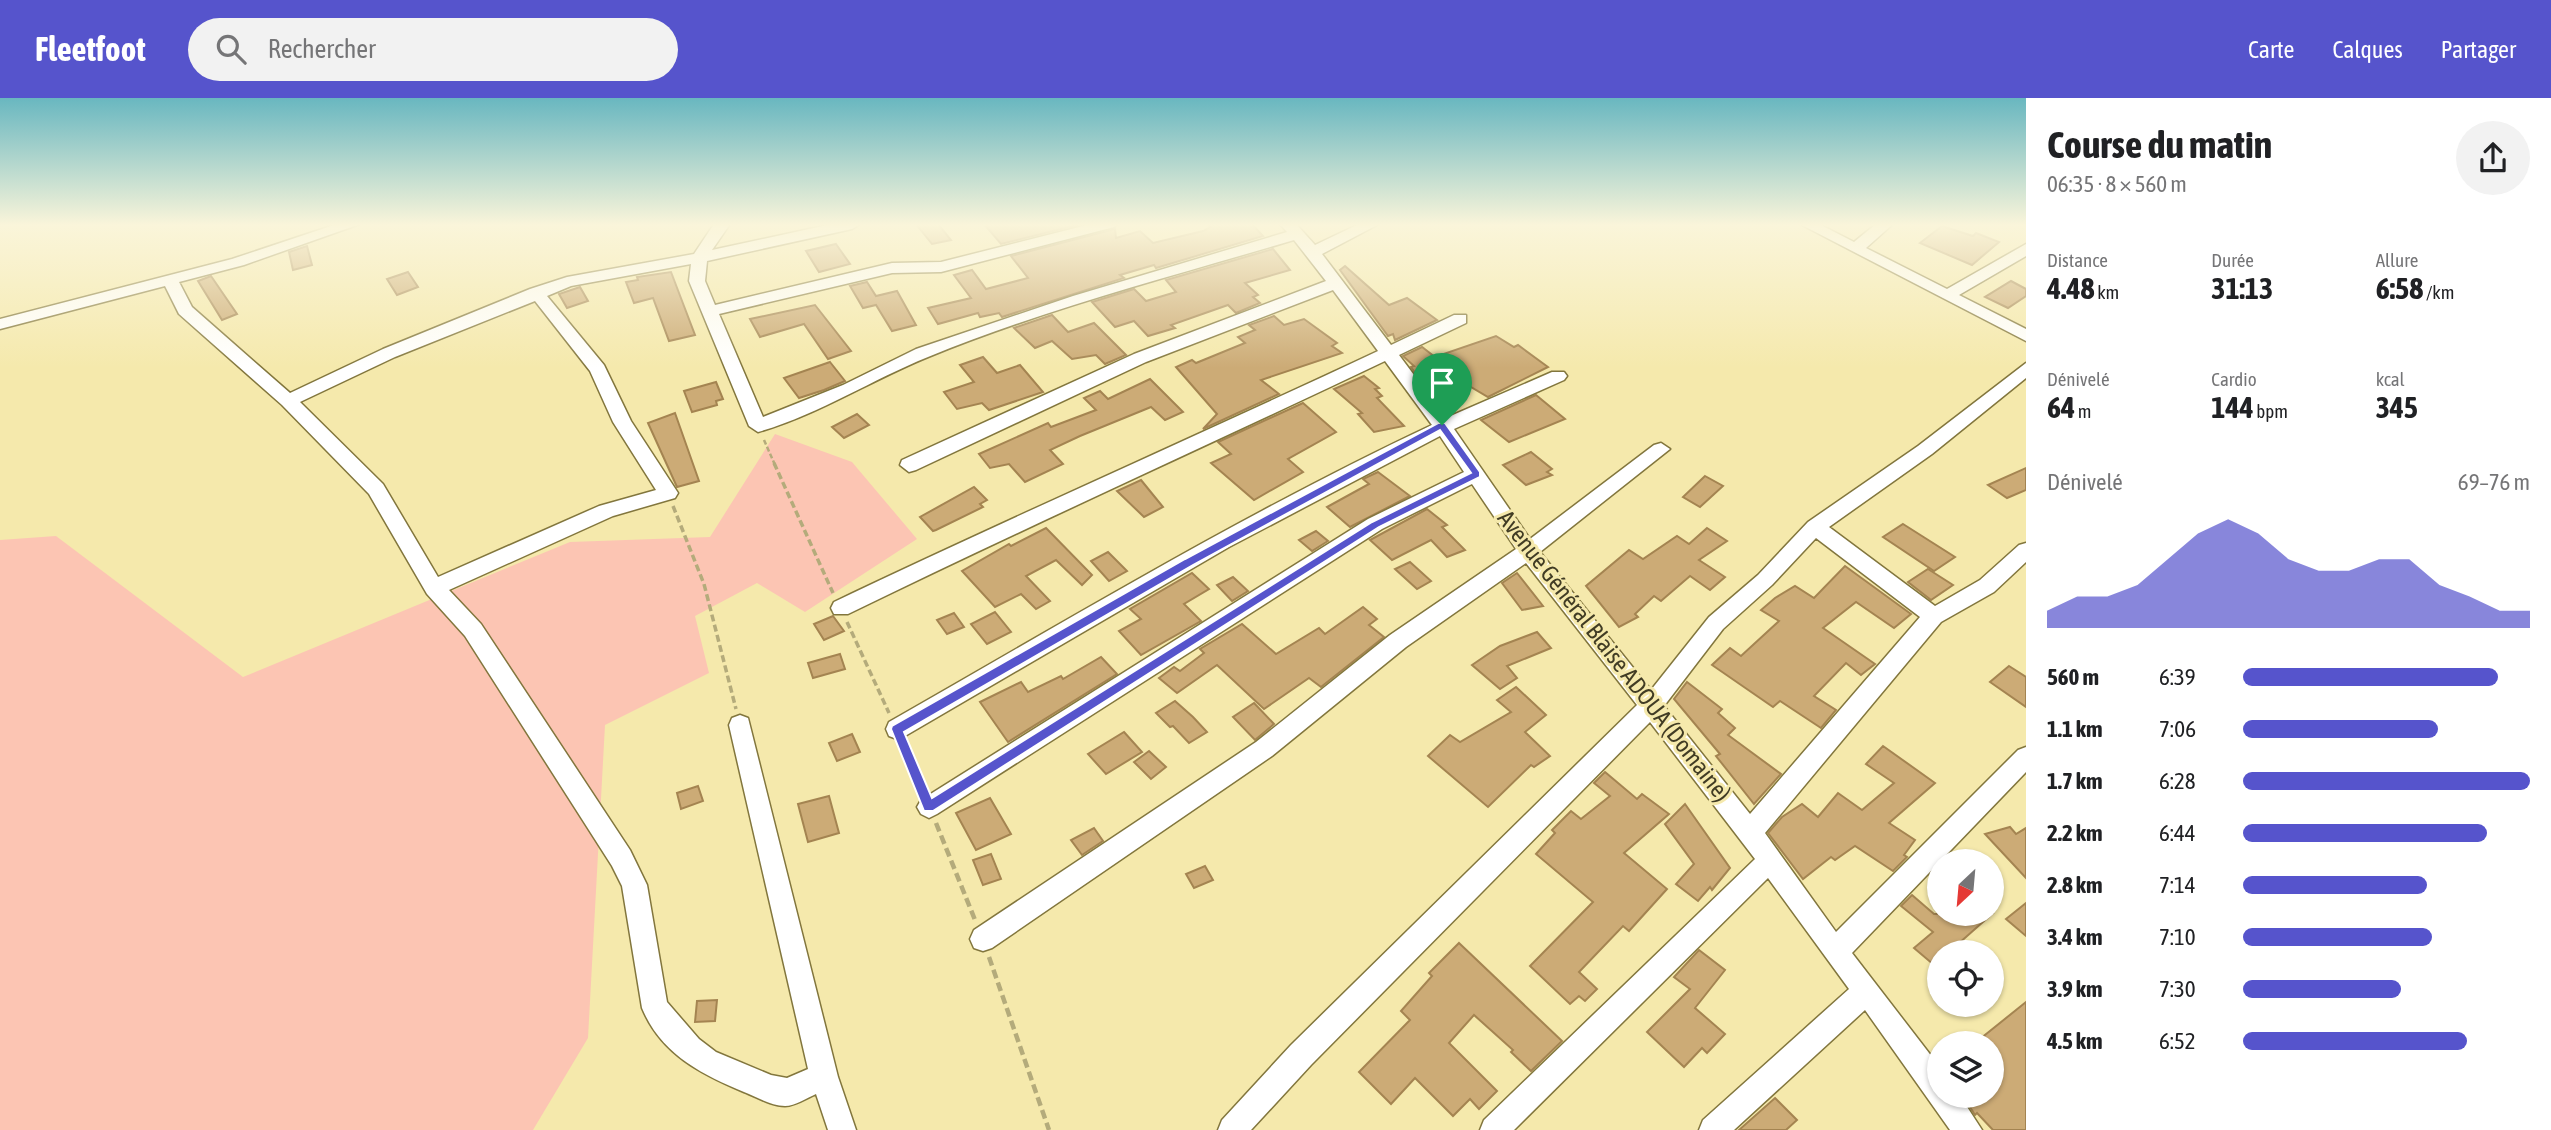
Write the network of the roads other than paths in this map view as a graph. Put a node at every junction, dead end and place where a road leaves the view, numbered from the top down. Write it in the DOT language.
graph roads {
  1 [pos="197,272"];
  2 [pos="621,272"];
  3 [pos="698,272"];
  4 [pos="874,272"];
  5 [pos="1161,272"];
  6 [pos="1328,272"];
  7 [pos="1903,272"];
  8 [pos="1987,272"];
  9 [pos="169,279"];
  10 [pos="1336,283"];
  11 [pos="536,292"];
  12 [pos="1948,295"];
  13 [pos="709,311"];
  14 [pos="1460,318"];
  15 [pos="0,324"];
  16 [pos="2026,336"];
  17 [pos="1385,353"];
  18 [pos="2026,369"];
  19 [pos="1558,376"];
  20 [pos="288,401"];
  21 [pos="1442,425"];
  22 [pos="1661,449"];
  23 [pos="908,465"];
  24 [pos="1477,474"];
  25 [pos="1815,527"];
  26 [pos="2026,550"];
  27 [pos="1528,551"];
  28 [pos="434,588"];
  29 [pos="841,608"];
  30 [pos="1934,616"];
  31 [pos="1652,705"];
  32 [pos="740,725"];
  33 [pos="897,729"];
  34 [pos="2026,757"];
  35 [pos="929,807"];
  36 [pos="1750,832"];
  37 [pos="1769,861"];
  38 [pos="983,939"];
  39 [pos="1835,952"];
  40 [pos="1867,990"];
  41 [pos="1927,1073"];
  42 [pos="824,1077"];
  43 [pos="1952,1108"];
  44 [pos="842,1130"];
  45 [pos="1232,1130"];
  46 [pos="1494,1130"];
  47 [pos="1713,1130"];
  48 [pos="1968,1130"];
  1 -- 9 [label="street"];
  2 -- 11 [label="street"];
  3 -- 13 [label="street"];
  4 -- 13 [label="street"];
  5 -- 13 [label="street"];
  6 -- 10 [label="street, Avenue Général Blaise ADOUA (Domaine)"];
  7 -- 12 [label="street"];
  8 -- 12 [label="street"];
  9 -- 15 [label="street"];
  9 -- 20 [label="street"];
  10 -- 17 [label="street, Avenue Général Blaise ADOUA (Domaine)"];
  10 -- 23 [label="street"];
  11 -- 20 [label="street"];
  11 -- 28 [label="street"];
  12 -- 16 [label="street"];
  14 -- 17 [label="street"];
  17 -- 21 [label="street, Avenue Général Blaise ADOUA (Domaine)"];
  17 -- 29 [label="street"];
  18 -- 25 [label="street"];
  19 -- 21 [label="street"];
  20 -- 28 [label="street"];
  21 -- 24 [label="street, Avenue Général Blaise ADOUA (Domaine)"];
  21 -- 33 [label="street"];
  22 -- 27 [label="street"];
  24 -- 27 [label="street, Avenue Général Blaise ADOUA (Domaine)"];
  24 -- 35 [label="street"];
  25 -- 30 [label="street"];
  25 -- 31 [label="street"];
  26 -- 30 [label="street"];
  27 -- 31 [label="street, Avenue Général Blaise ADOUA (Domaine)"];
  27 -- 38 [label="street"];
  28 -- 42 [label="street"];
  30 -- 36 [label="street"];
  31 -- 36 [label="street, Avenue Général Blaise ADOUA (Domaine)"];
  31 -- 45 [label="street"];
  32 -- 42 [label="street"];
  34 -- 39 [label="street"];
  36 -- 37 [label="street, Avenue Général Blaise ADOUA (Domaine)"];
  37 -- 39 [label="street, Avenue Général Blaise ADOUA (Domaine)"];
  37 -- 46 [label="street"];
  39 -- 40 [label="street, Avenue Général Blaise ADOUA (Domaine)"];
  40 -- 41 [label="street, Avenue Général Blaise ADOUA (Domaine)"];
  40 -- 47 [label="street"];
  42 -- 44 [label="street"];
  43 -- 48 [label="street"];
}
